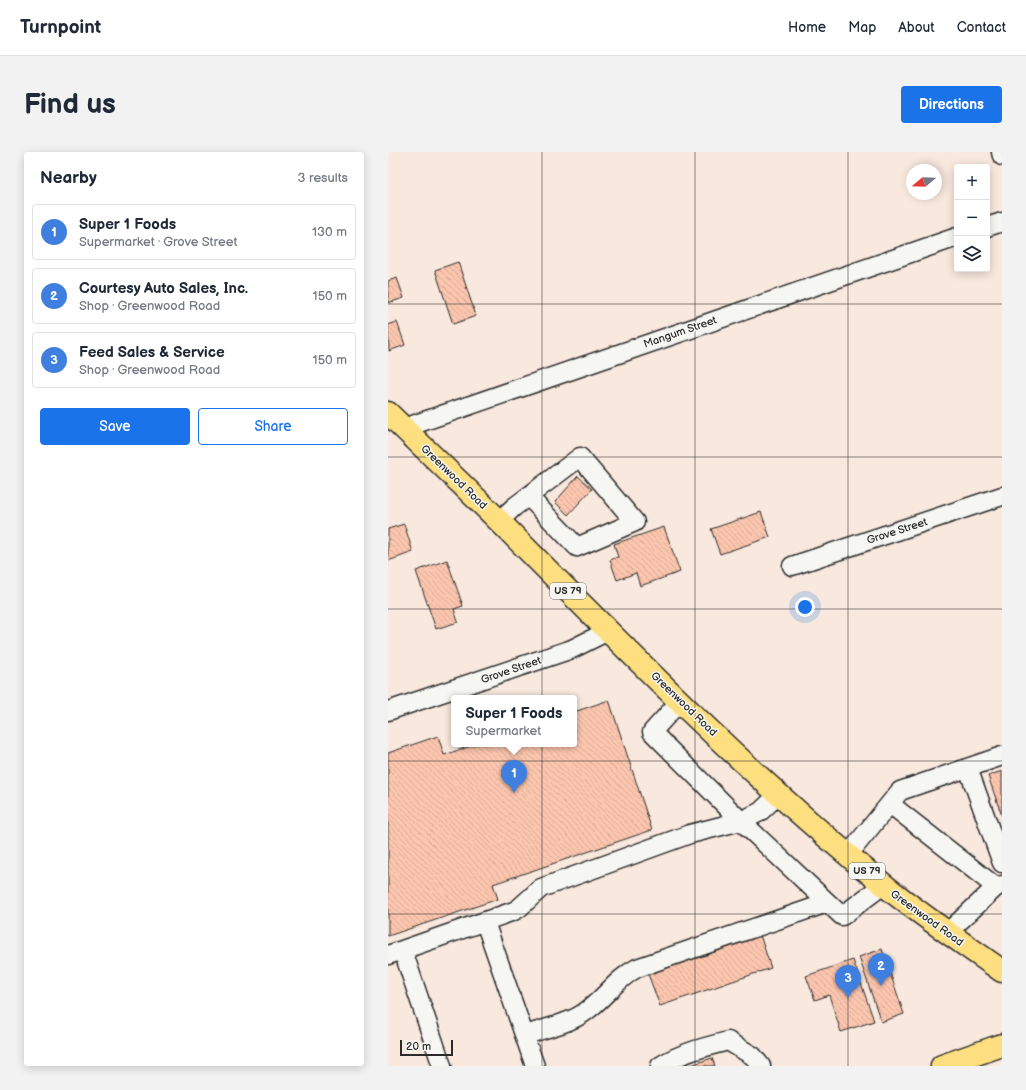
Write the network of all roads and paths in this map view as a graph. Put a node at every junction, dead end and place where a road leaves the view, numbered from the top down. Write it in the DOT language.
graph roads {
  1 [pos="1002,152"];
  2 [pos="1002,156"];
  3 [pos="1002,222"];
  4 [pos="990,226"];
  5 [pos="954,238"];
  6 [pos="388,412"];
  7 [pos="404,428"];
  8 [pos="1002,496"];
  9 [pos="529,497"];
  10 [pos="499,521"];
  11 [pos="792,566"];
  12 [pos="608,631"];
  13 [pos="680,701"];
  14 [pos="388,711"];
  15 [pos="1002,756"];
  16 [pos="968,768"];
  17 [pos="779,794"];
  18 [pos="890,804"];
  19 [pos="741,821"];
  20 [pos="848,855"];
  21 [pos="1002,863"];
  22 [pos="883,884"];
  23 [pos="999,886"];
  24 [pos="827,903"];
  25 [pos="485,922"];
  26 [pos="947,933"];
  27 [pos="395,953"];
  28 [pos="999,965"];
  29 [pos="525,1036"];
  30 [pos="1002,1044"];
  31 [pos="442,1066"];
  32 [pos="535,1066"];
  33 [pos="660,1066"];
  34 [pos="761,1066"];
  35 [pos="942,1066"];
  1 -- 2 [label="street"];
  3 -- 4 [label="street"];
  5 -- 7 [label="street, Mangum Street"];
  6 -- 7 [label="main road, Greenwood Road / US 79"];
  7 -- 10 [label="main road, Greenwood Road / US 79"];
  8 -- 11 [label="street, Grove Street"];
  9 -- 9 [label="street"];
  9 -- 10 [label="street"];
  10 -- 12 [label="main road, Greenwood Road / US 79"];
  12 -- 13 [label="main road, Greenwood Road / US 79"];
  12 -- 14 [label="street, Grove Street"];
  13 -- 17 [label="main road, Greenwood Road / US 79"];
  13 -- 19 [label="street"];
  15 -- 16 [label="street"];
  16 -- 18 [label="street"];
  16 -- 21 [label="street"];
  17 -- 19 [label="street"];
  17 -- 20 [label="main road, Greenwood Road / US 79"];
  18 -- 20 [label="street"];
  18 -- 23 [label="street"];
  19 -- 24 [label="street"];
  19 -- 25 [label="street"];
  20 -- 22 [label="main road, Greenwood Road / US 79"];
  22 -- 24 [label="street"];
  22 -- 26 [label="main road, Greenwood Road / US 79"];
  23 -- 26 [label="street"];
  24 -- 29 [label="street"];
  25 -- 27 [label="street"];
  25 -- 29 [label="street"];
  26 -- 28 [label="main road, Greenwood Road / US 79"];
  27 -- 31 [label="street"];
  29 -- 32 [label="street"];
  30 -- 35 [label="main road"];
  33 -- 34 [label="street"];
}
